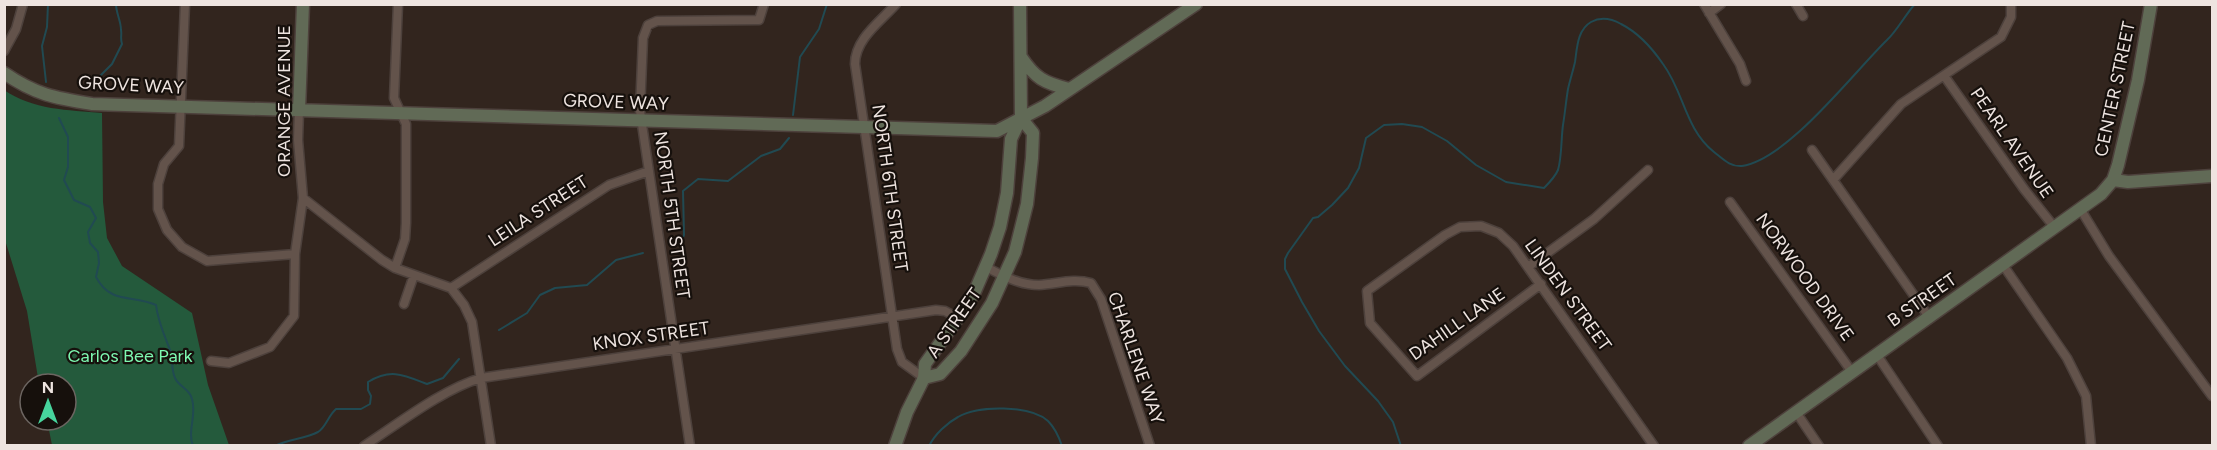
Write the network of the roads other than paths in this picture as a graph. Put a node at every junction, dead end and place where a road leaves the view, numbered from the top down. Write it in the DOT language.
graph roads {
  1 [pos="23,4"];
  2 [pos="185,4"];
  3 [pos="303,4"];
  4 [pos="398,4"];
  5 [pos="764,4"];
  6 [pos="896,4"];
  7 [pos="1020,4"];
  8 [pos="1196,4"];
  9 [pos="1704,4"];
  10 [pos="1721,4"];
  11 [pos="1796,4"];
  12 [pos="2011,4"];
  13 [pos="2151,4"];
  14 [pos="1709,13"];
  15 [pos="1803,16"];
  16 [pos="4,51"];
  17 [pos="1021,57"];
  18 [pos="4,73"];
  19 [pos="1945,77"];
  20 [pos="1746,81"];
  21 [pos="1069,89"];
  22 [pos="181,106"];
  23 [pos="299,110"];
  24 [pos="401,113"];
  25 [pos="1021,118"];
  26 [pos="642,121"];
  27 [pos="864,128"];
  28 [pos="1812,150"];
  29 [pos="1648,170"];
  30 [pos="649,171"];
  31 [pos="2212,176"];
  32 [pos="1833,180"];
  33 [pos="2113,180"];
  34 [pos="303,198"];
  35 [pos="1730,202"];
  36 [pos="2081,210"];
  37 [pos="2055,228"];
  38 [pos="295,254"];
  39 [pos="2003,265"];
  40 [pos="986,267"];
  41 [pos="1528,267"];
  42 [pos="395,268"];
  43 [pos="414,275"];
  44 [pos="1005,277"];
  45 [pos="1541,284"];
  46 [pos="451,288"];
  47 [pos="1367,291"];
  48 [pos="404,304"];
  49 [pos="892,316"];
  50 [pos="1929,317"];
  51 [pos="958,318"];
  52 [pos="675,349"];
  53 [pos="1877,355"];
  54 [pos="211,361"];
  55 [pos="1852,372"];
  56 [pos="481,378"];
  57 [pos="924,378"];
  58 [pos="2212,396"];
  59 [pos="1796,412"];
  60 [pos="364,446"];
  61 [pos="491,446"];
  62 [pos="690,446"];
  63 [pos="895,446"];
  64 [pos="1150,446"];
  65 [pos="1654,446"];
  66 [pos="1749,446"];
  67 [pos="1819,446"];
  68 [pos="1938,446"];
  69 [pos="2091,446"];
  1 -- 16 [label="street"];
  2 -- 22 [label="street"];
  3 -- 23 [label="main road, ORANGE AVENUE"];
  4 -- 24 [label="street"];
  5 -- 26 [label="street, NORTH 5TH STREET"];
  6 -- 27 [label="street, NORTH 6TH STREET"];
  7 -- 17 [label="main road"];
  8 -- 21 [label="main road, GROVE WAY"];
  9 -- 14 [label="street"];
  10 -- 14 [label="street"];
  11 -- 15 [label="street"];
  12 -- 19 [label="street"];
  13 -- 33 [label="main road, CENTER STREET"];
  14 -- 20 [label="street"];
  17 -- 21 [label="main road"];
  17 -- 25 [label="main road"];
  18 -- 22 [label="main road, GROVE WAY"];
  19 -- 32 [label="street"];
  19 -- 37 [label="street, PEARL AVENUE"];
  21 -- 25 [label="main road, GROVE WAY"];
  22 -- 23 [label="main road, GROVE WAY"];
  22 -- 38 [label="street"];
  23 -- 24 [label="main road, GROVE WAY"];
  23 -- 34 [label="street, ORANGE AVENUE"];
  24 -- 26 [label="main road, GROVE WAY"];
  24 -- 42 [label="street"];
  25 -- 27 [label="main road, GROVE WAY"];
  25 -- 40 [label="main road, A STREET"];
  25 -- 44 [label="main road, A STREET"];
  26 -- 27 [label="main road, GROVE WAY"];
  26 -- 30 [label="street, NORTH 5TH STREET"];
  27 -- 49 [label="street, NORTH 6TH STREET"];
  28 -- 32 [label="street"];
  29 -- 41 [label="street"];
  30 -- 46 [label="street, LEILA STREET"];
  30 -- 52 [label="street, NORTH 5TH STREET"];
  31 -- 33 [label="main road"];
  32 -- 50 [label="street"];
  33 -- 36 [label="main road, B STREET"];
  34 -- 38 [label="street, ORANGE AVENUE"];
  34 -- 42 [label="street, ORANGE AVENUE"];
  35 -- 55 [label="street, NORWOOD DRIVE"];
  36 -- 37 [label="main road, B STREET"];
  36 -- 58 [label="street"];
  37 -- 39 [label="main road, B STREET"];
  38 -- 54 [label="street, ORANGE AVENUE"];
  39 -- 50 [label="main road, B STREET"];
  39 -- 69 [label="street"];
  40 -- 44 [label="street, CHARLENE WAY"];
  40 -- 51 [label="main road, A STREET"];
  41 -- 45 [label="street, LINDEN STREET"];
  41 -- 47 [label="street, LINDEN STREET"];
  42 -- 43 [label="street, ORANGE AVENUE"];
  43 -- 46 [label="street, ORANGE AVENUE"];
  43 -- 48 [label="street"];
  44 -- 57 [label="main road, A STREET"];
  44 -- 64 [label="street, CHARLENE WAY"];
  45 -- 47 [label="street, DAHILL LANE"];
  45 -- 65 [label="street, LINDEN STREET"];
  46 -- 56 [label="street"];
  49 -- 51 [label="street, KNOX STREET"];
  49 -- 52 [label="street, KNOX STREET"];
  49 -- 57 [label="street, NORTH 6TH STREET"];
  50 -- 53 [label="main road, B STREET"];
  51 -- 57 [label="main road, A STREET"];
  52 -- 56 [label="street, KNOX STREET"];
  52 -- 62 [label="street, NORTH 5TH STREET"];
  53 -- 55 [label="main road, B STREET"];
  53 -- 68 [label="street"];
  55 -- 59 [label="main road, B STREET"];
  56 -- 60 [label="street, KNOX STREET"];
  56 -- 61 [label="street"];
  57 -- 63 [label="main road, A STREET"];
  59 -- 66 [label="main road, B STREET"];
  59 -- 67 [label="street"];
}
